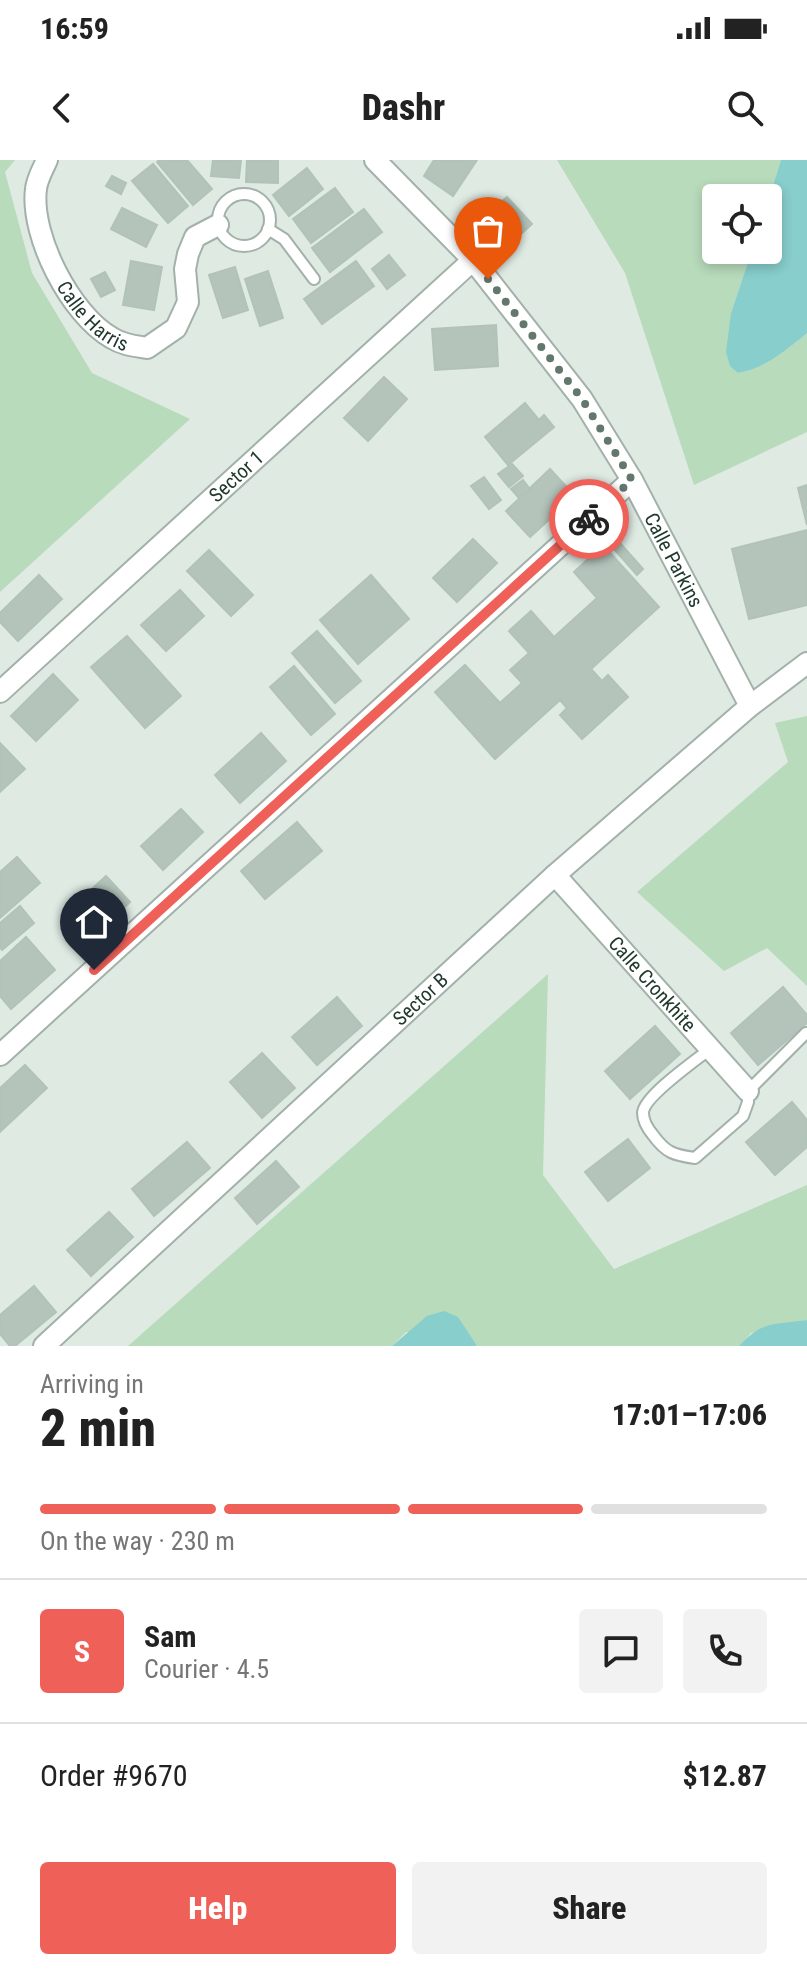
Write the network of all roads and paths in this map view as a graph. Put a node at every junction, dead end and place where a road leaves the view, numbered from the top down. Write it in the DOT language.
graph roads {
  1 [pos="47,160"];
  2 [pos="375,160"];
  3 [pos="218,225"];
  4 [pos="268,229"];
  5 [pos="473,260"];
  6 [pos="314,279"];
  7 [pos="632,480"];
  8 [pos="807,663"];
  9 [pos="0,692"];
  10 [pos="750,706"];
  11 [pos="555,875"];
  12 [pos="806,1033"];
  13 [pos="710,1049"];
  14 [pos="0,1055"];
  15 [pos="748,1091"];
  16 [pos="44,1346"];
  1 -- 3 [label="street, Calle Harris"];
  2 -- 5 [label="street, Calle Parkins"];
  3 -- 4 [label="lane"];
  3 -- 4 [label="lane"];
  4 -- 6 [label="lane"];
  5 -- 7 [label="street, Calle Parkins"];
  5 -- 9 [label="street, Sector 1"];
  7 -- 10 [label="street, Calle Parkins"];
  7 -- 14 [label="street"];
  8 -- 10 [label="street, Sector B"];
  10 -- 11 [label="street, Sector B"];
  11 -- 13 [label="street, Calle Cronkhite"];
  11 -- 16 [label="street, Sector B"];
  12 -- 15 [label="lane"];
  13 -- 15 [label="street, Calle Cronkhite"];
  13 -- 15 [label="lane"];
}
